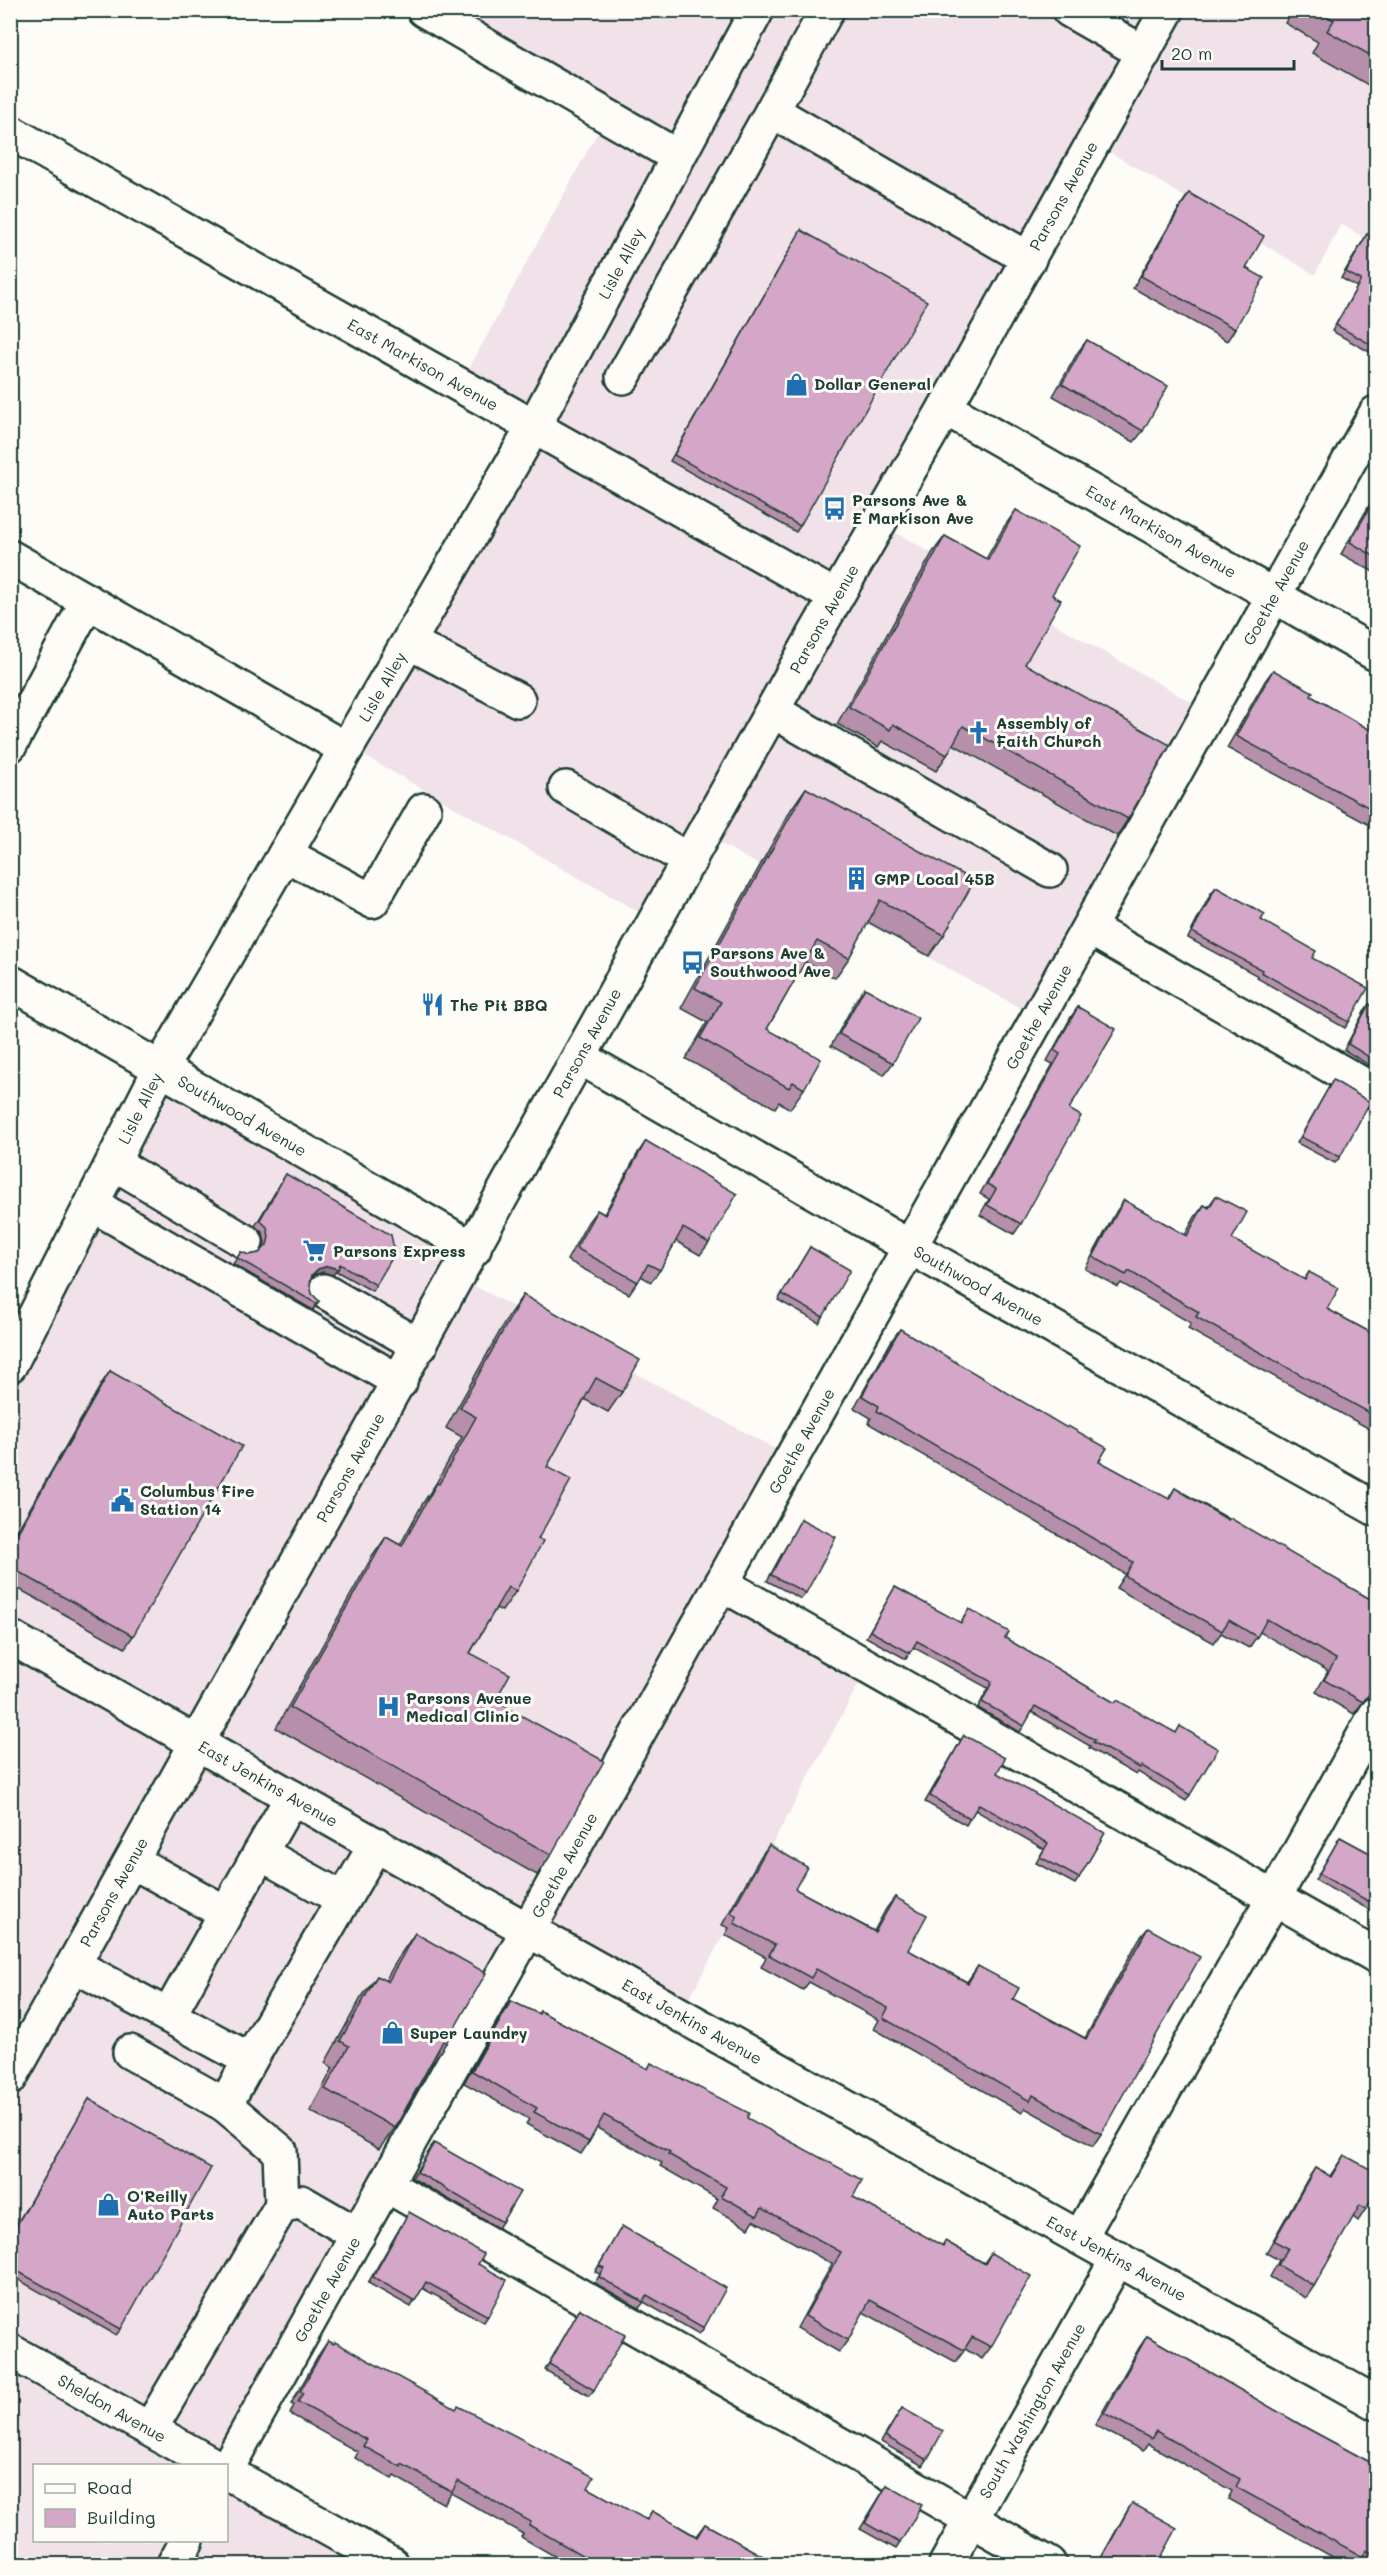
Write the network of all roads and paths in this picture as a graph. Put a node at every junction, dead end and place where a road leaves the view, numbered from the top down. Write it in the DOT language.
graph roads {
  1 [pos="424,10"];
  2 [pos="757,10"];
  3 [pos="827,10"];
  4 [pos="1068,10"];
  5 [pos="1167,10"];
  6 [pos="1143,53"];
  7 [pos="772,111"];
  8 [pos="10,132"];
  9 [pos="678,157"];
  10 [pos="1029,259"];
  11 [pos="623,377"];
  12 [pos="945,408"];
  13 [pos="1377,413"];
  14 [pos="534,426"];
  15 [pos="10,557"];
  16 [pos="836,597"];
  17 [pos="1274,597"];
  18 [pos="88,601"];
  19 [pos="409,642"];
  20 [pos="1377,654"];
  21 [pos="518,700"];
  22 [pos="773,711"];
  23 [pos="10,745"];
  24 [pos="346,749"];
  25 [pos="566,788"];
  26 [pos="424,810"];
  27 [pos="285,854"];
  28 [pos="690,861"];
  29 [pos="1050,870"];
  30 [pos="1089,928"];
  31 [pos="10,982"];
  32 [pos="581,1058"];
  33 [pos="160,1069"];
  34 [pos="1377,1092"];
  35 [pos="114,1163"];
  36 [pos="93,1205"];
  37 [pos="246,1242"];
  38 [pos="910,1248"];
  39 [pos="474,1250"];
  40 [pos="324,1291"];
  41 [pos="22,1319"];
  42 [pos="420,1346"];
  43 [pos="10,1365"];
  44 [pos="400,1382"];
  45 [pos="1377,1509"];
  46 [pos="722,1584"];
  47 [pos="10,1637"];
  48 [pos="1377,1714"];
  49 [pos="198,1744"];
  50 [pos="292,1797"];
  51 [pos="376,1844"];
  52 [pos="260,1852"];
  53 [pos="132,1862"];
  54 [pos="1274,1898"];
  55 [pos="343,1899"];
  56 [pos="226,1913"];
  57 [pos="528,1930"];
  58 [pos="1377,1956"];
  59 [pos="74,1965"];
  60 [pos="169,2014"];
  61 [pos="130,2052"];
  62 [pos="250,2060"];
  63 [pos="10,2078"];
  64 [pos="225,2105"];
  65 [pos="386,2185"];
  66 [pos="282,2205"];
  67 [pos="358,2235"];
  68 [pos="1080,2237"];
  69 [pos="1118,2258"];
  70 [pos="10,2351"];
  71 [pos="1377,2403"];
  72 [pos="150,2429"];
  73 [pos="211,2464"];
  74 [pos="228,2467"];
  75 [pos="228,2472"];
  76 [pos="971,2521"];
  77 [pos="186,2542"];
  78 [pos="174,2565"];
  79 [pos="392,2565"];
  80 [pos="946,2565"];
  81 [pos="1049,2565"];
  1 -- 9 [label="street"];
  2 -- 9 [label="street, Lisle Alley"];
  3 -- 7 [label="street"];
  4 -- 6 [label="street"];
  5 -- 6 [label="street, Parsons Avenue"];
  6 -- 10 [label="street, Parsons Avenue"];
  7 -- 10 [label="street"];
  7 -- 11 [label="street"];
  8 -- 14 [label="street, East Markison Avenue"];
  9 -- 14 [label="street, Lisle Alley"];
  10 -- 12 [label="street, Parsons Avenue"];
  12 -- 16 [label="street, Parsons Avenue"];
  12 -- 17 [label="street, East Markison Avenue"];
  13 -- 17 [label="street, Goethe Avenue"];
  14 -- 16 [label="street, East Markison Avenue"];
  14 -- 19 [label="street, Lisle Alley"];
  15 -- 18 [label="street"];
  16 -- 22 [label="street, Parsons Avenue"];
  17 -- 20 [label="street, East Markison Avenue"];
  17 -- 30 [label="street, Goethe Avenue"];
  18 -- 23 [label="street"];
  18 -- 24 [label="street"];
  19 -- 21 [label="street"];
  19 -- 24 [label="street, Lisle Alley"];
  22 -- 28 [label="street, Parsons Avenue"];
  22 -- 29 [label="street"];
  24 -- 27 [label="street, Lisle Alley"];
  25 -- 28 [label="street"];
  26 -- 27 [label="street"];
  27 -- 33 [label="street, Lisle Alley"];
  28 -- 32 [label="street, Parsons Avenue"];
  30 -- 34 [label="street"];
  30 -- 38 [label="street, Goethe Avenue"];
  31 -- 33 [label="street, Southwood Avenue"];
  32 -- 38 [label="street, Southwood Avenue"];
  32 -- 39 [label="street, Parsons Avenue"];
  33 -- 35 [label="street, Lisle Alley"];
  33 -- 39 [label="street, Southwood Avenue"];
  35 -- 36 [label="street, Lisle Alley"];
  35 -- 37 [label="street"];
  36 -- 41 [label="street, Lisle Alley"];
  36 -- 44 [label="street"];
  38 -- 45 [label="street, Southwood Avenue"];
  38 -- 46 [label="street, Goethe Avenue"];
  39 -- 42 [label="street, Parsons Avenue"];
  40 -- 42 [label="street"];
  41 -- 43 [label="street, Lisle Alley"];
  42 -- 44 [label="street, Parsons Avenue"];
  44 -- 49 [label="street, Parsons Avenue"];
  46 -- 54 [label="street"];
  46 -- 57 [label="street, Goethe Avenue"];
  47 -- 49 [label="street, East Jenkins Avenue"];
  48 -- 54 [label="street"];
  49 -- 50 [label="street, East Jenkins Avenue"];
  49 -- 53 [label="street, Parsons Avenue"];
  50 -- 51 [label="street, East Jenkins Avenue"];
  50 -- 52 [label="street"];
  51 -- 55 [label="street"];
  51 -- 57 [label="street, East Jenkins Avenue"];
  52 -- 55 [label="street"];
  52 -- 56 [label="street"];
  53 -- 56 [label="street"];
  53 -- 59 [label="street, Parsons Avenue"];
  54 -- 58 [label="street"];
  54 -- 68 [label="street"];
  55 -- 62 [label="street"];
  56 -- 60 [label="street"];
  57 -- 65 [label="street, Goethe Avenue"];
  57 -- 68 [label="street, East Jenkins Avenue"];
  59 -- 60 [label="street"];
  59 -- 63 [label="street, Parsons Avenue"];
  60 -- 62 [label="street"];
  61 -- 64 [label="street"];
  62 -- 64 [label="street"];
  64 -- 66 [label="street"];
  65 -- 67 [label="street, Goethe Avenue"];
  65 -- 76 [label="street"];
  66 -- 67 [label="street"];
  66 -- 72 [label="street"];
  67 -- 74 [label="street, Goethe Avenue"];
  68 -- 69 [label="street, East Jenkins Avenue"];
  69 -- 71 [label="street, East Jenkins Avenue"];
  69 -- 76 [label="street, South Washington Avenue"];
  70 -- 72 [label="street, Sheldon Avenue"];
  72 -- 73 [label="street, Sheldon Avenue"];
  75 -- 79 [label="street"];
  76 -- 80 [label="street, South Washington Avenue"];
  76 -- 81 [label="street"];
  77 -- 78 [label="street"];
}
